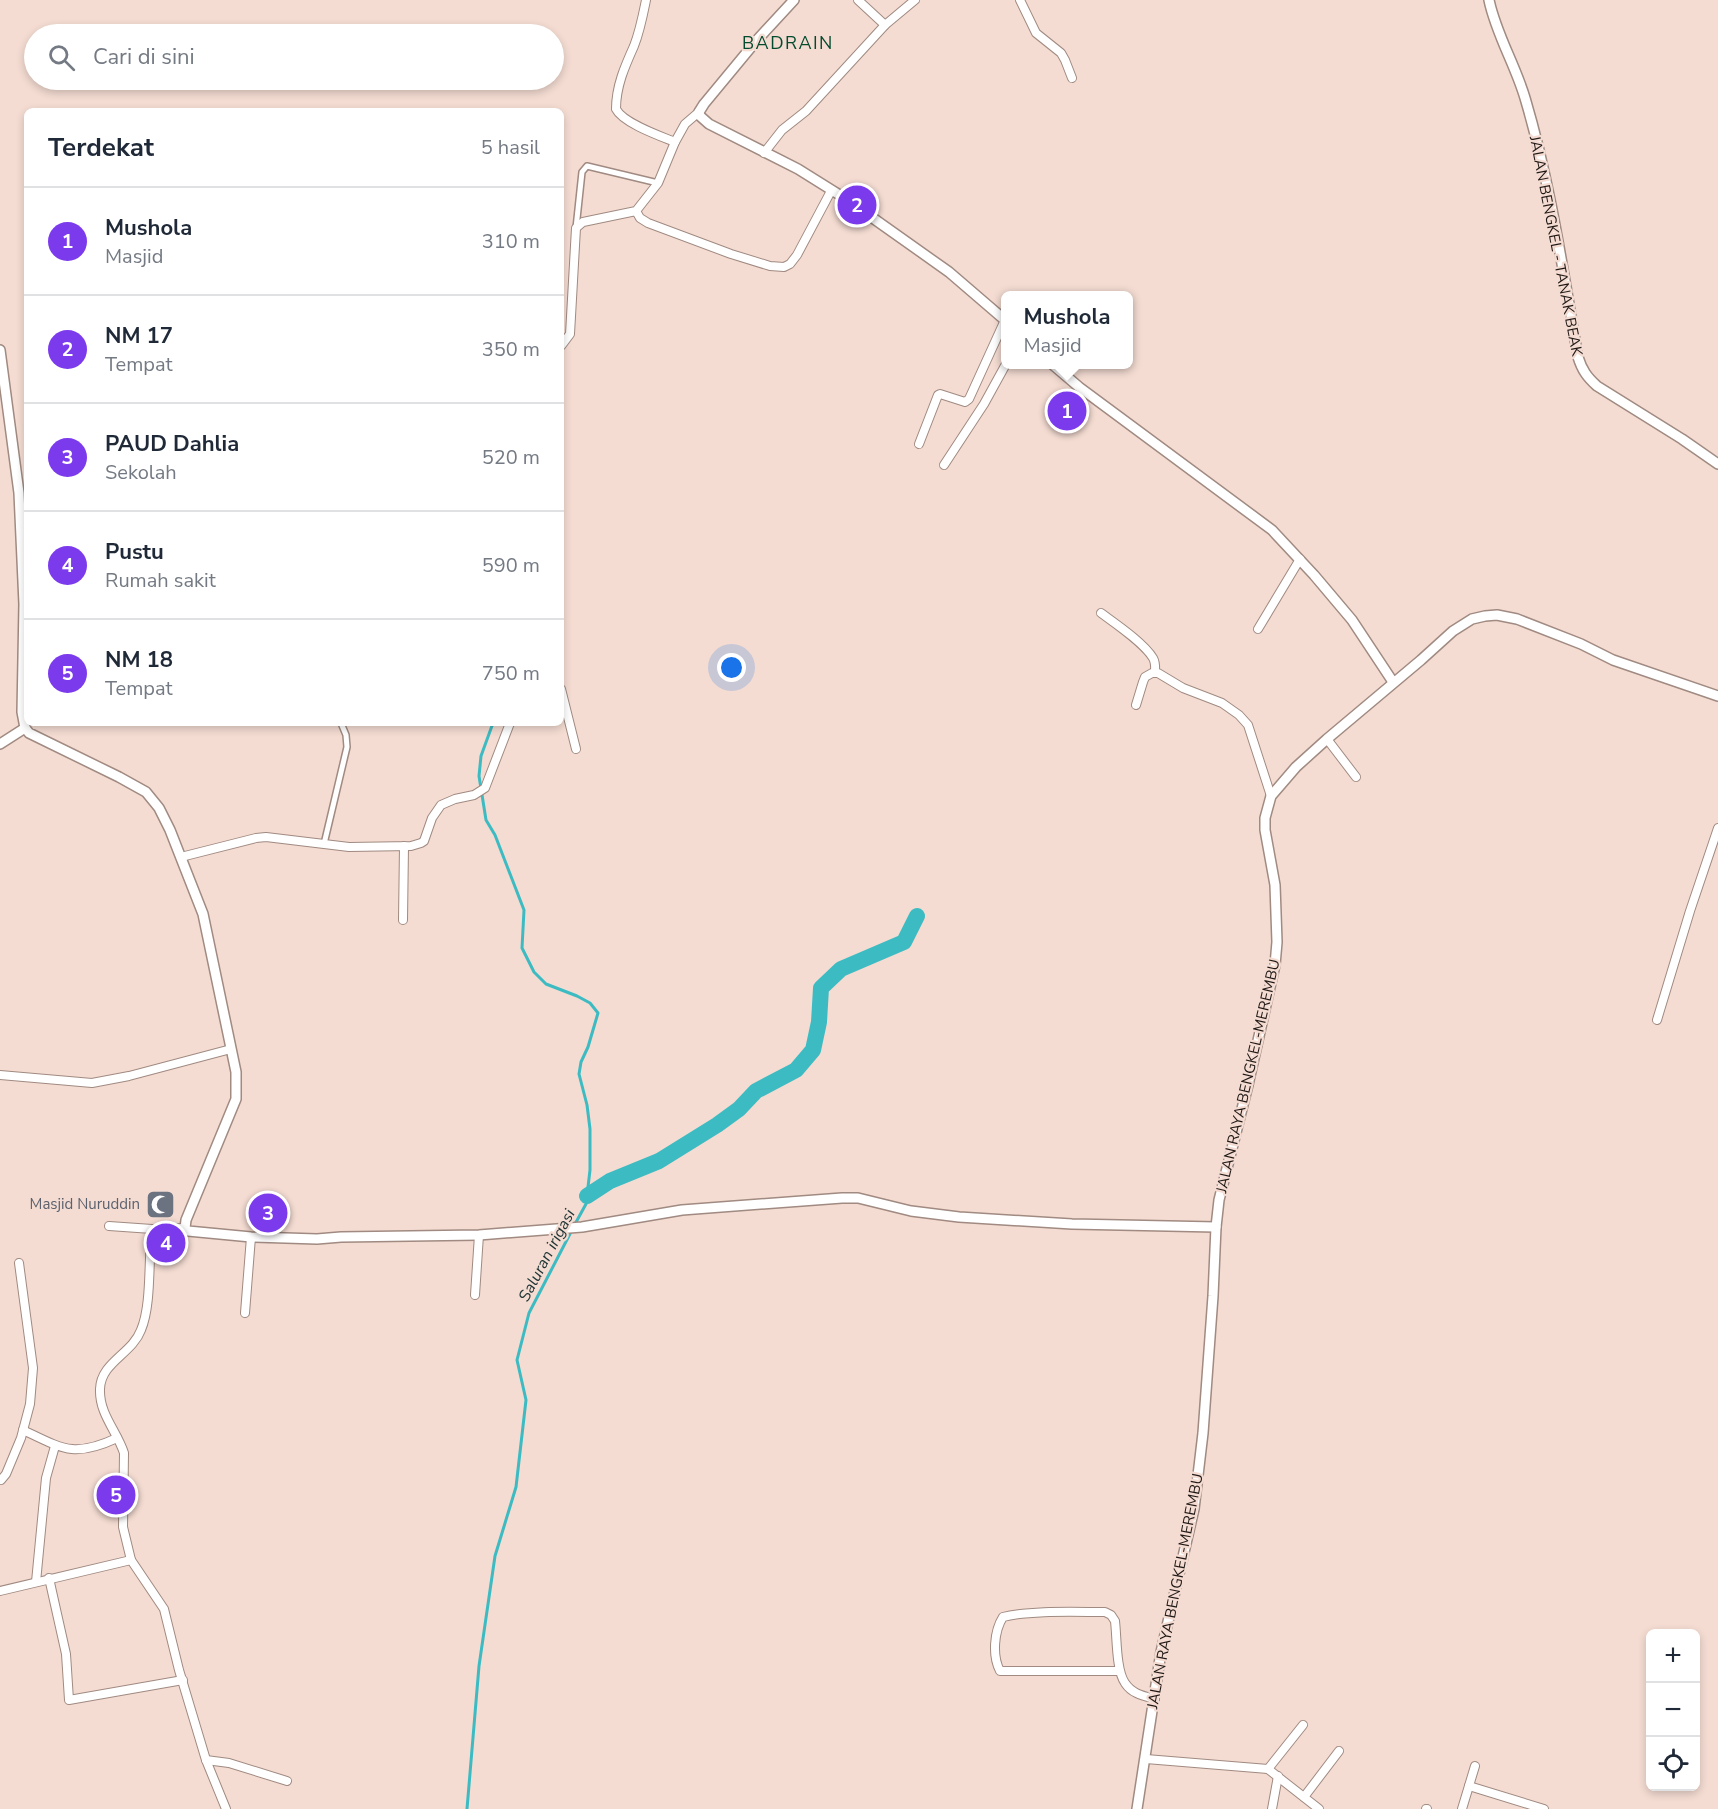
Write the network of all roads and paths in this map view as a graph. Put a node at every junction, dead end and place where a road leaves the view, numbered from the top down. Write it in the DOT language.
graph roads {
  1 [pos="646,0"];
  2 [pos="794,0"];
  3 [pos="858,0"];
  4 [pos="915,0"];
  5 [pos="1020,0"];
  6 [pos="1488,0"];
  7 [pos="885,25"];
  8 [pos="1072,78"];
  9 [pos="699,112"];
  10 [pos="675,142"];
  11 [pos="764,153"];
  12 [pos="658,183"];
  13 [pos="831,191"];
  14 [pos="636,211"];
  15 [pos="576,228"];
  16 [pos="1001,318"];
  17 [pos="1001,330"];
  18 [pos="564,342"];
  19 [pos="0,350"];
  20 [pos="1003,369"];
  21 [pos="1058,369"];
  22 [pos="919,444"];
  23 [pos="1718,464"];
  24 [pos="944,465"];
  25 [pos="1300,559"];
  26 [pos="24,586"];
  27 [pos="1101,613"];
  28 [pos="1258,629"];
  29 [pos="24,641"];
  30 [pos="1155,673"];
  31 [pos="1393,682"];
  32 [pos="1718,696"];
  33 [pos="564,705"];
  34 [pos="1136,705"];
  35 [pos="24,723"];
  36 [pos="342,726"];
  37 [pos="509,726"];
  38 [pos="25,728"];
  39 [pos="1327,738"];
  40 [pos="0,744"];
  41 [pos="576,749"];
  42 [pos="1356,777"];
  43 [pos="1272,796"];
  44 [pos="1718,828"];
  45 [pos="324,844"];
  46 [pos="404,846"];
  47 [pos="181,857"];
  48 [pos="403,920"];
  49 [pos="1657,1020"];
  50 [pos="231,1049"];
  51 [pos="0,1075"];
  52 [pos="109,1226"];
  53 [pos="1216,1227"];
  54 [pos="185,1228"];
  55 [pos="152,1229"];
  56 [pos="479,1235"];
  57 [pos="251,1236"];
  58 [pos="19,1263"];
  59 [pos="475,1294"];
  60 [pos="245,1313"];
  61 [pos="23,1430"];
  62 [pos="117,1438"];
  63 [pos="54,1446"];
  64 [pos="1,1480"];
  65 [pos="131,1560"];
  66 [pos="49,1578"];
  67 [pos="36,1582"];
  68 [pos="0,1591"];
  69 [pos="1120,1671"];
  70 [pos="183,1680"];
  71 [pos="1155,1699"];
  72 [pos="1303,1725"];
  73 [pos="1339,1752"];
  74 [pos="1146,1759"];
  75 [pos="206,1760"];
  76 [pos="1475,1766"];
  77 [pos="1269,1769"];
  78 [pos="1278,1776"];
  79 [pos="287,1781"];
  80 [pos="1469,1786"];
  81 [pos="1304,1797"];
  82 [pos="226,1809"];
  83 [pos="1137,1809"];
  84 [pos="1272,1809"];
  85 [pos="1319,1809"];
  86 [pos="1462,1809"];
  87 [pos="1544,1809"];
  1 -- 10 [label="street"];
  2 -- 9 [label="street"];
  3 -- 7 [label="street"];
  4 -- 7 [label="street"];
  5 -- 8 [label="street"];
  6 -- 23 [label="street, JALAN BENGKEL - TANAK BEAK"];
  7 -- 11 [label="street"];
  9 -- 10 [label="street"];
  9 -- 11 [label="street"];
  10 -- 12 [label="street"];
  11 -- 13 [label="street"];
  12 -- 14 [label="street"];
  12 -- 15 [label="street"];
  13 -- 14 [label="street"];
  13 -- 16 [label="street"];
  14 -- 15 [label="street"];
  15 -- 18 [label="street"];
  17 -- 22 [label="street"];
  19 -- 26 [label="street"];
  20 -- 24 [label="street"];
  21 -- 25 [label="street"];
  25 -- 28 [label="street"];
  25 -- 31 [label="street"];
  27 -- 30 [label="street"];
  29 -- 35 [label="street"];
  30 -- 34 [label="street"];
  30 -- 43 [label="street"];
  31 -- 32 [label="street, JALAN RAYA BENGKEL-MEREMBU"];
  31 -- 39 [label="street, JALAN RAYA BENGKEL-MEREMBU"];
  33 -- 41 [label="street"];
  36 -- 45 [label="street"];
  37 -- 46 [label="street"];
  38 -- 40 [label="street"];
  38 -- 47 [label="street"];
  39 -- 42 [label="street"];
  39 -- 43 [label="street, JALAN RAYA BENGKEL-MEREMBU"];
  43 -- 53 [label="street, JALAN RAYA BENGKEL-MEREMBU"];
  44 -- 49 [label="street"];
  45 -- 46 [label="street"];
  45 -- 47 [label="street"];
  46 -- 48 [label="street"];
  47 -- 50 [label="street"];
  50 -- 51 [label="street"];
  50 -- 54 [label="street"];
  52 -- 55 [label="street"];
  53 -- 56 [label="street"];
  53 -- 71 [label="street, JALAN RAYA BENGKEL-MEREMBU"];
  54 -- 55 [label="street"];
  54 -- 57 [label="street"];
  55 -- 62 [label="street"];
  56 -- 57 [label="street"];
  56 -- 59 [label="street"];
  57 -- 60 [label="street"];
  58 -- 61 [label="street"];
  61 -- 63 [label="street"];
  61 -- 64 [label="street"];
  62 -- 63 [label="street"];
  62 -- 65 [label="street"];
  63 -- 67 [label="street"];
  65 -- 66 [label="street"];
  65 -- 70 [label="street"];
  66 -- 67 [label="street"];
  66 -- 70 [label="street"];
  67 -- 68 [label="street"];
  69 -- 69 [label="street"];
  69 -- 71 [label="street"];
  70 -- 75 [label="street"];
  71 -- 74 [label="street, JALAN RAYA BENGKEL-MEREMBU"];
  72 -- 77 [label="street"];
  73 -- 81 [label="street"];
  74 -- 77 [label="street"];
  74 -- 83 [label="street, JALAN RAYA BENGKEL-MEREMBU"];
  75 -- 79 [label="street"];
  75 -- 82 [label="street"];
  76 -- 80 [label="street"];
  77 -- 78 [label="street"];
  78 -- 81 [label="street"];
  78 -- 84 [label="street"];
  80 -- 86 [label="street"];
  80 -- 87 [label="street"];
  81 -- 85 [label="street"];
}
